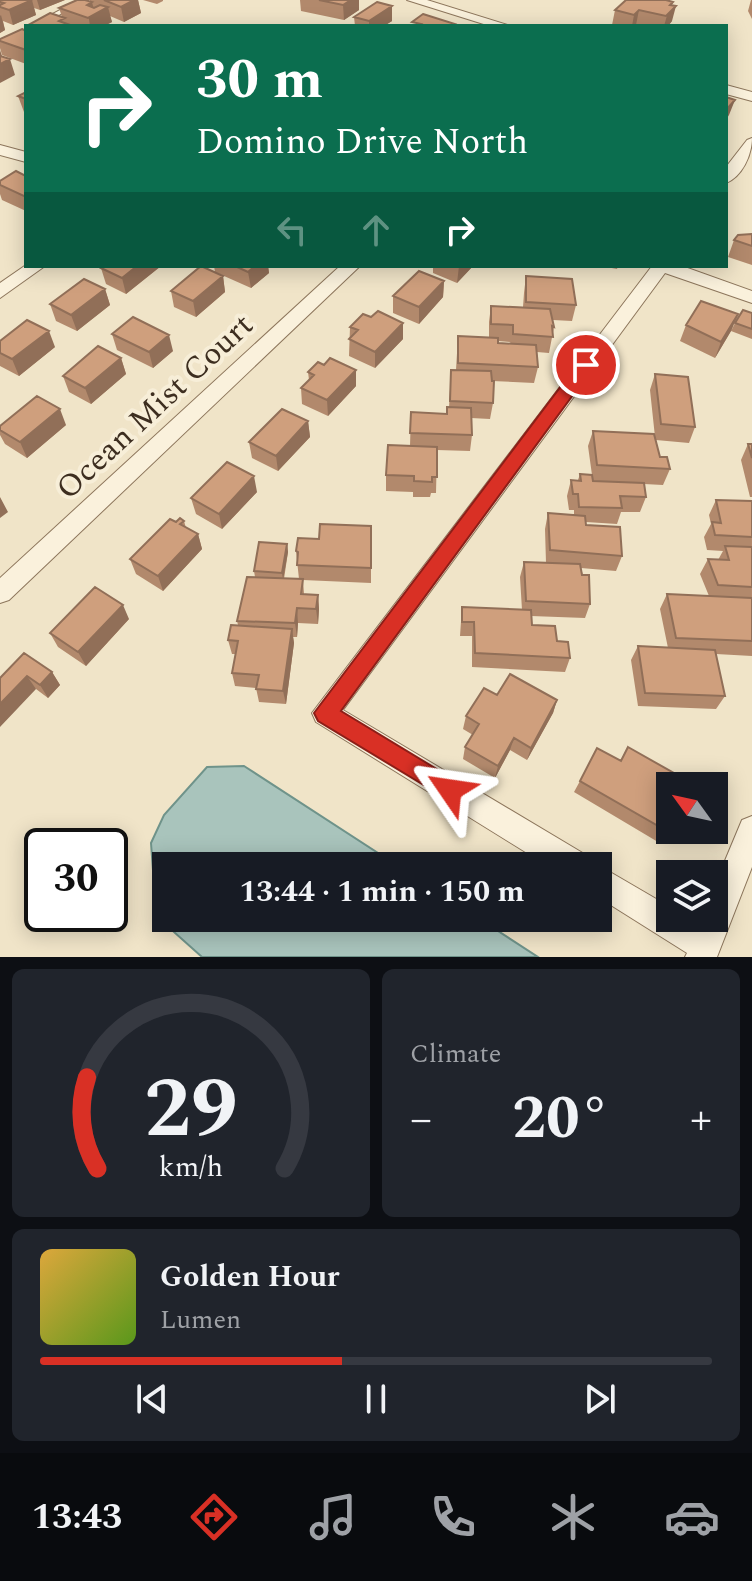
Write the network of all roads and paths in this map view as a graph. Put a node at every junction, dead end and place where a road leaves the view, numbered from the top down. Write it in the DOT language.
graph roads {
  1 [pos="84,0"];
  2 [pos="413,0"];
  3 [pos="37,24"];
  4 [pos="497,24"];
  5 [pos="728,90"];
  6 [pos="752,97"];
  7 [pos="752,143"];
  8 [pos="0,150"];
  9 [pos="24,156"];
  10 [pos="728,175"];
  11 [pos="33,268"];
  12 [pos="349,268"];
  13 [pos="660,268"];
  14 [pos="668,268"];
  15 [pos="0,292"];
  16 [pos="752,297"];
  17 [pos="0,593"];
  18 [pos="752,830"];
  19 [pos="552,852"];
  20 [pos="612,889"];
  21 [pos="703,951"];
  1 -- 3 [label="lane"];
  2 -- 4 [label="street"];
  5 -- 6 [label="street"];
  7 -- 10 [label="street"];
  8 -- 9 [label="street"];
  11 -- 15 [label="street"];
  12 -- 17 [label="street, Ocean Mist Court"];
  13 -- 19 [label="street"];
  14 -- 16 [label="street"];
  18 -- 21 [label="street"];
  20 -- 21 [label="street"];
}
